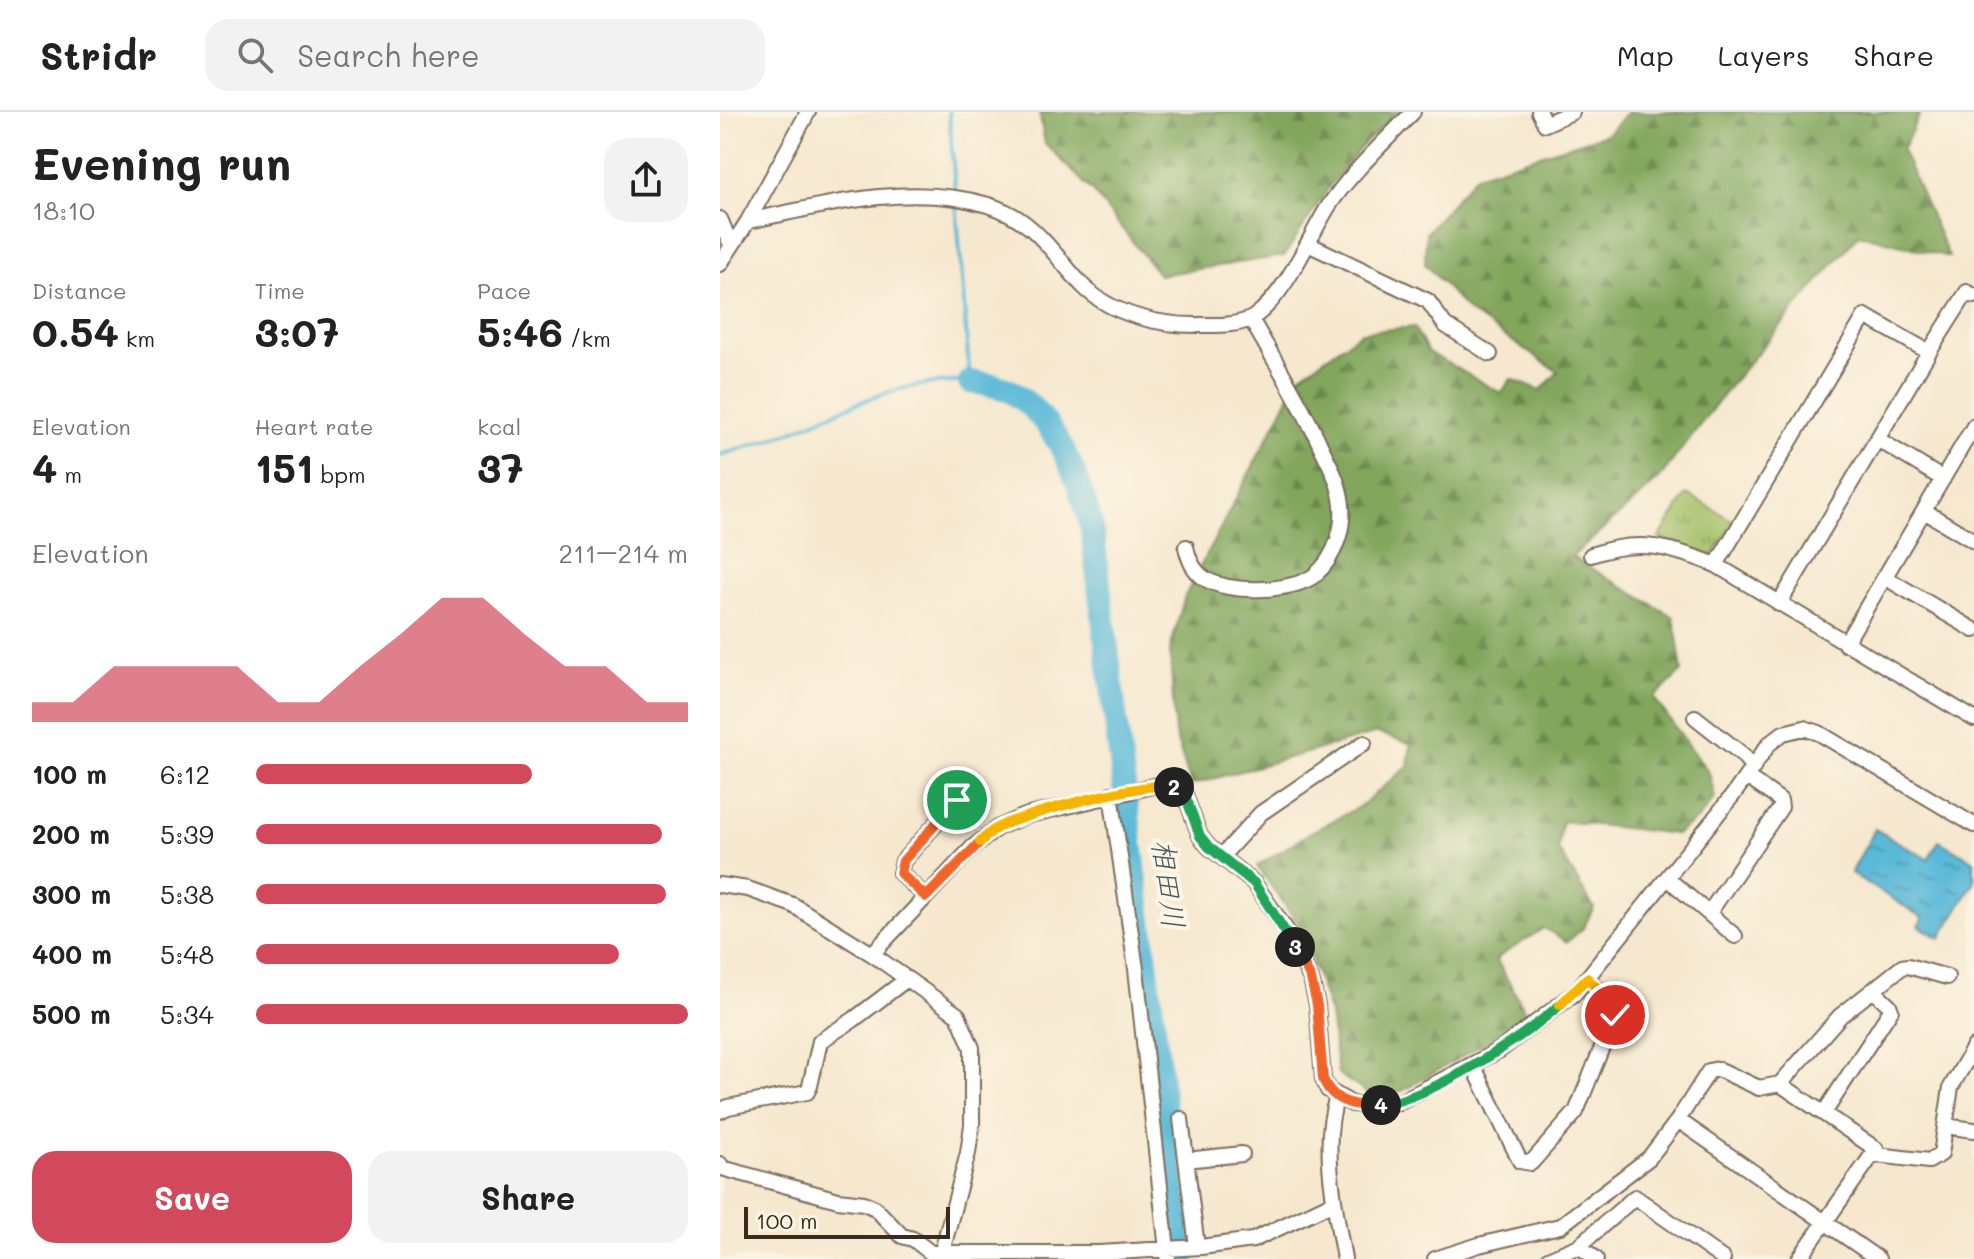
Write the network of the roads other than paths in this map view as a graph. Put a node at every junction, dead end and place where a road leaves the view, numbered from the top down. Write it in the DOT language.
graph roads {
  1 [pos="808,112"];
  2 [pos="1413,112"];
  3 [pos="1539,112"];
  4 [pos="1572,112"];
  5 [pos="720,219"];
  6 [pos="748,221"];
  7 [pos="1308,244"];
  8 [pos="731,245"];
  9 [pos="720,264"];
  10 [pos="1974,296"];
  11 [pos="1251,319"];
  12 [pos="1929,352"];
  13 [pos="1490,354"];
  14 [pos="1974,426"];
  15 [pos="1879,440"];
  16 [pos="1943,479"];
  17 [pos="1924,511"];
  18 [pos="1974,541"];
  19 [pos="1186,547"];
  20 [pos="1591,555"];
  21 [pos="1716,565"];
  22 [pos="1886,578"];
  23 [pos="1779,604"];
  24 [pos="1974,630"];
  25 [pos="1845,644"];
  26 [pos="1695,717"];
  27 [pos="1974,719"];
  28 [pos="1364,743"];
  29 [pos="1752,769"];
  30 [pos="1114,794"];
  31 [pos="957,800"];
  32 [pos="1974,825"];
  33 [pos="1222,856"];
  34 [pos="1667,878"];
  35 [pos="720,885"];
  36 [pos="926,897"];
  37 [pos="1709,913"];
  38 [pos="1735,936"];
  39 [pos="872,954"];
  40 [pos="1947,977"];
  41 [pos="1587,978"];
  42 [pos="907,979"];
  43 [pos="1873,990"];
  44 [pos="1974,1047"];
  45 [pos="1473,1065"];
  46 [pos="1780,1084"];
  47 [pos="1337,1097"];
  48 [pos="720,1111"];
  49 [pos="1824,1113"];
  50 [pos="1181,1119"];
  51 [pos="1678,1120"];
  52 [pos="1945,1126"];
  53 [pos="1974,1130"];
  54 [pos="1242,1154"];
  55 [pos="1877,1155"];
  56 [pos="1186,1160"];
  57 [pos="720,1164"];
  58 [pos="1334,1202"];
  59 [pos="1825,1223"];
  60 [pos="1579,1246"];
  61 [pos="1193,1248"];
  62 [pos="1169,1253"];
  63 [pos="1856,1253"];
  64 [pos="940,1256"];
  65 [pos="1344,1259"];
  66 [pos="1435,1259"];
  67 [pos="1548,1259"];
  68 [pos="1596,1259"];
  69 [pos="1723,1259"];
  70 [pos="1799,1259"];
  71 [pos="1878,1259"];
  1 -- 6 [label="street"];
  2 -- 7 [label="street"];
  3 -- 4 [label="street"];
  5 -- 8 [label="street"];
  6 -- 8 [label="street"];
  6 -- 11 [label="street"];
  7 -- 11 [label="street"];
  7 -- 13 [label="street"];
  8 -- 9 [label="street"];
  10 -- 12 [label="street"];
  11 -- 19 [label="street"];
  12 -- 15 [label="street"];
  12 -- 21 [label="street"];
  14 -- 16 [label="street"];
  15 -- 16 [label="street"];
  15 -- 23 [label="street"];
  16 -- 17 [label="street"];
  17 -- 18 [label="street"];
  17 -- 22 [label="street"];
  20 -- 21 [label="street"];
  21 -- 23 [label="street"];
  22 -- 24 [label="street"];
  22 -- 25 [label="street"];
  23 -- 25 [label="street"];
  25 -- 27 [label="street"];
  26 -- 29 [label="street"];
  28 -- 33 [label="street"];
  29 -- 32 [label="street"];
  29 -- 34 [label="street"];
  29 -- 37 [label="street"];
  30 -- 33 [label="street"];
  30 -- 36 [label="street"];
  30 -- 62 [label="street"];
  31 -- 36 [label="street"];
  33 -- 47 [label="street"];
  34 -- 37 [label="street"];
  34 -- 41 [label="street"];
  35 -- 39 [label="street"];
  36 -- 39 [label="street"];
  37 -- 38 [label="street"];
  39 -- 42 [label="street"];
  40 -- 43 [label="street"];
  41 -- 45 [label="street"];
  41 -- 45 [label="street"];
  42 -- 48 [label="street"];
  42 -- 64 [label="street"];
  43 -- 46 [label="street"];
  43 -- 49 [label="street"];
  44 -- 52 [label="street"];
  45 -- 47 [label="street"];
  46 -- 49 [label="street"];
  46 -- 51 [label="street"];
  47 -- 58 [label="street"];
  49 -- 55 [label="street"];
  50 -- 56 [label="street"];
  51 -- 59 [label="street"];
  51 -- 66 [label="street"];
  52 -- 53 [label="street"];
  52 -- 55 [label="street"];
  54 -- 56 [label="street"];
  55 -- 59 [label="street"];
  56 -- 61 [label="street"];
  57 -- 64 [label="street"];
  58 -- 61 [label="street"];
  58 -- 65 [label="street"];
  59 -- 63 [label="street"];
  59 -- 70 [label="street"];
  60 -- 67 [label="street"];
  60 -- 68 [label="street"];
  60 -- 69 [label="street"];
  61 -- 62 [label="street"];
  62 -- 64 [label="street"];
  63 -- 71 [label="street"];
}
